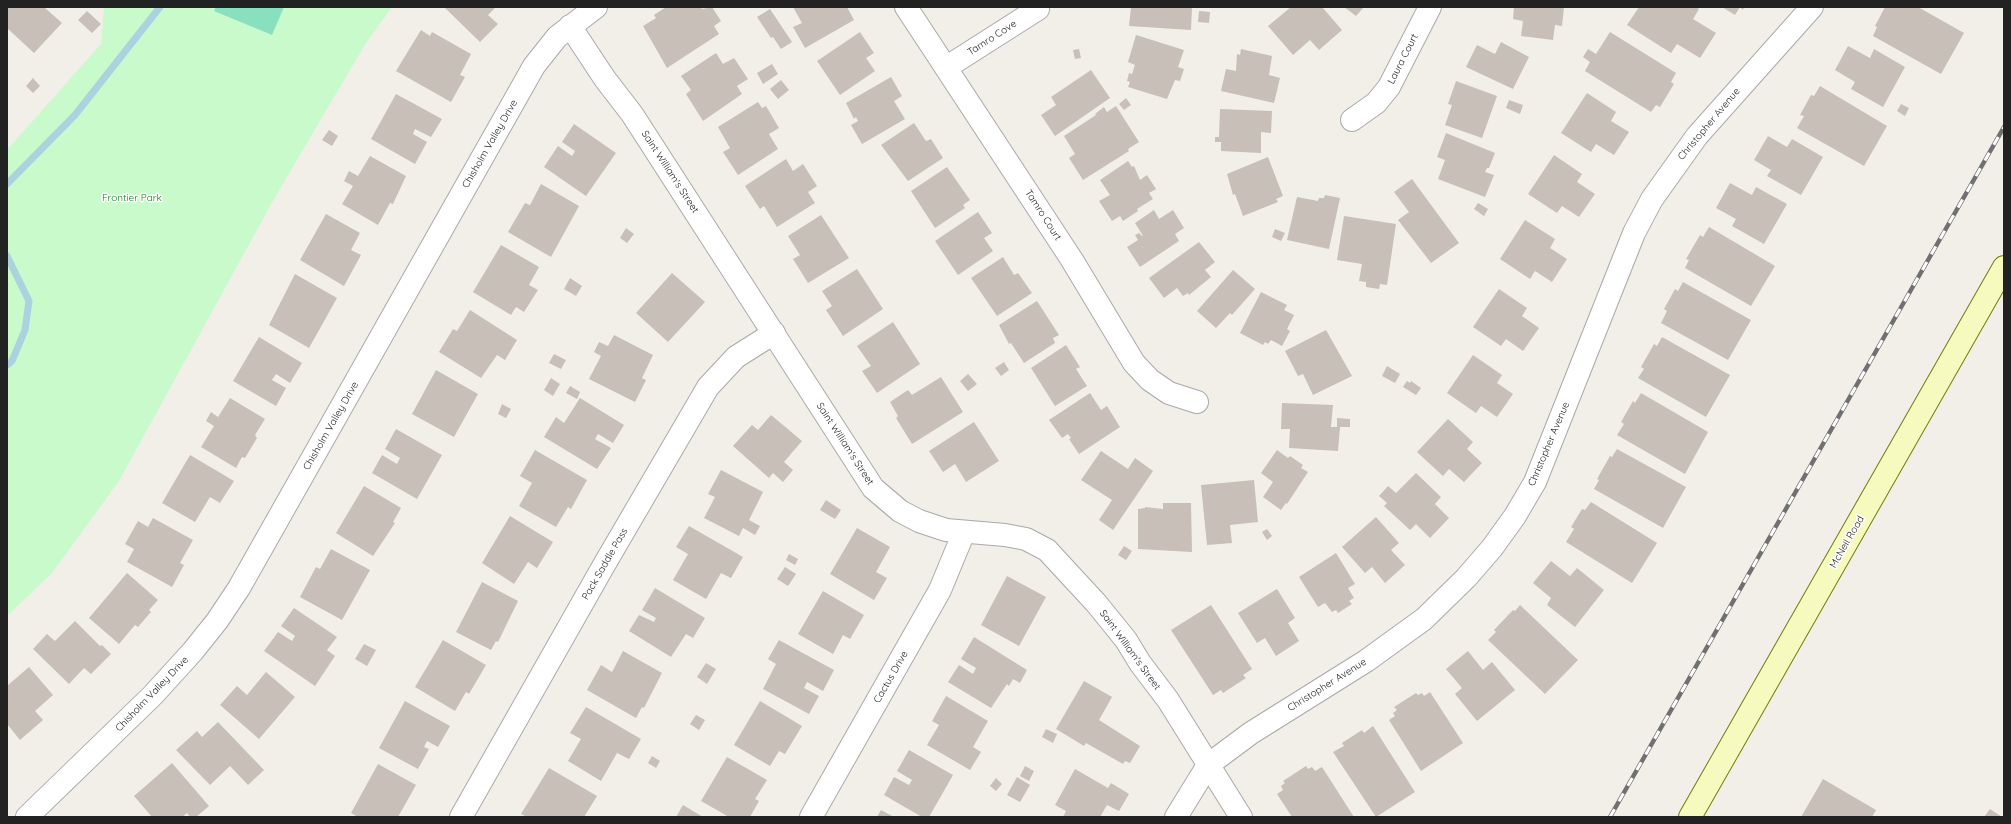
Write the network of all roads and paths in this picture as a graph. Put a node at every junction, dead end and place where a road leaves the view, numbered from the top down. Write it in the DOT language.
graph roads {
  1 [pos="596,7"];
  2 [pos="906,7"];
  3 [pos="1430,7"];
  4 [pos="1812,7"];
  5 [pos="1038,8"];
  6 [pos="570,26"];
  7 [pos="947,67"];
  8 [pos="1352,120"];
  9 [pos="2004,267"];
  10 [pos="774,333"];
  11 [pos="1197,402"];
  12 [pos="964,532"];
  13 [pos="1208,765"];
  14 [pos="27,817"];
  15 [pos="461,817"];
  16 [pos="811,817"];
  17 [pos="1176,817"];
  18 [pos="1241,817"];
  19 [pos="1690,817"];
  1 -- 6 [label="street, Chisholm Valley Drive"];
  2 -- 7 [label="street, Tamro Court"];
  3 -- 8 [label="street, Laura Court"];
  4 -- 13 [label="street, Christopher Avenue"];
  5 -- 7 [label="street, Tamro Cove"];
  6 -- 10 [label="street, Saint William's Street"];
  6 -- 14 [label="street, Chisholm Valley Drive"];
  7 -- 11 [label="street, Tamro Court"];
  9 -- 19 [label="main road, McNeil Road"];
  10 -- 12 [label="street, Saint William's Street"];
  10 -- 15 [label="street, Pack Saddle Pass"];
  12 -- 13 [label="street, Saint William's Street"];
  12 -- 16 [label="street, Cactus Drive"];
  13 -- 17 [label="street, Christopher Avenue"];
  13 -- 18 [label="street, Saint William's Street"];
}
